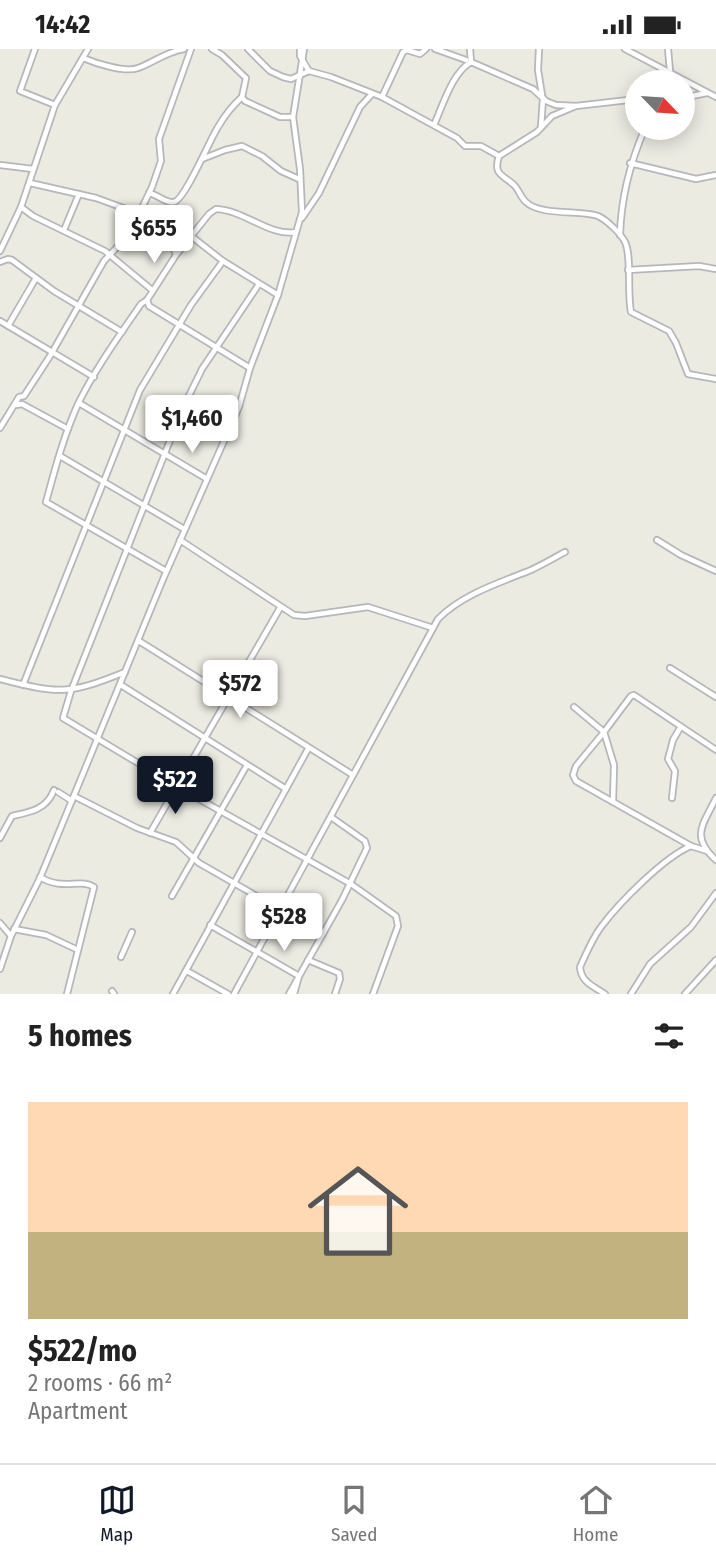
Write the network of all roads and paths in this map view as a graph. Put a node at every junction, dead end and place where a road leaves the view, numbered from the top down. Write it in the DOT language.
graph roads {
  1 [pos="35,49"];
  2 [pos="88,49"];
  3 [pos="184,49"];
  4 [pos="191,49"];
  5 [pos="212,49"];
  6 [pos="248,49"];
  7 [pos="302,49"];
  8 [pos="426,49"];
  9 [pos="435,49"];
  10 [pos="539,49"];
  11 [pos="625,49"];
  12 [pos="668,49"];
  13 [pos="469,51"];
  14 [pos="83,58"];
  15 [pos="302,60"];
  16 [pos="469,61"];
  17 [pos="668,70"];
  18 [pos="670,70"];
  19 [pos="309,71"];
  20 [pos="300,74"];
  21 [pos="695,86"];
  22 [pos="707,93"];
  23 [pos="371,95"];
  24 [pos="695,95"];
  25 [pos="242,97"];
  26 [pos="382,97"];
  27 [pos="542,97"];
  28 [pos="716,97"];
  29 [pos="625,100"];
  30 [pos="55,106"];
  31 [pos="576,106"];
  32 [pos="293,117"];
  33 [pos="434,125"];
  34 [pos="541,128"];
  35 [pos="640,140"];
  36 [pos="499,156"];
  37 [pos="201,160"];
  38 [pos="630,163"];
  39 [pos="0,165"];
  40 [pos="33,169"];
  41 [pos="716,175"];
  42 [pos="299,179"];
  43 [pos="30,183"];
  44 [pos="149,193"];
  45 [pos="79,194"];
  46 [pos="21,207"];
  47 [pos="141,209"];
  48 [pos="132,211"];
  49 [pos="138,216"];
  50 [pos="300,222"];
  51 [pos="64,230"];
  52 [pos="296,232"];
  53 [pos="191,236"];
  54 [pos="620,236"];
  55 [pos="0,251"];
  56 [pos="110,254"];
  57 [pos="176,254"];
  58 [pos="223,261"];
  59 [pos="0,263"];
  60 [pos="716,269"];
  61 [pos="628,271"];
  62 [pos="36,278"];
  63 [pos="259,284"];
  64 [pos="152,290"];
  65 [pos="278,295"];
  66 [pos="147,300"];
  67 [pos="79,307"];
  68 [pos="0,321"];
  69 [pos="180,324"];
  70 [pos="8,326"];
  71 [pos="122,332"];
  72 [pos="217,347"];
  73 [pos="51,351"];
  74 [pos="250,368"];
  75 [pos="94,377"];
  76 [pos="716,379"];
  77 [pos="79,403"];
  78 [pos="16,405"];
  79 [pos="0,428"];
  80 [pos="68,429"];
  81 [pos="124,430"];
  82 [pos="164,454"];
  83 [pos="60,456"];
  84 [pos="207,478"];
  85 [pos="104,481"];
  86 [pos="144,505"];
  87 [pos="87,525"];
  88 [pos="184,529"];
  89 [pos="180,540"];
  90 [pos="657,540"];
  91 [pos="127,550"];
  92 [pos="565,552"];
  93 [pos="166,571"];
  94 [pos="716,571"];
  95 [pos="280,608"];
  96 [pos="433,628"];
  97 [pos="139,641"];
  98 [pos="670,668"];
  99 [pos="125,672"];
  100 [pos="0,679"];
  101 [pos="23,685"];
  102 [pos="121,685"];
  103 [pos="71,691"];
  104 [pos="229,697"];
  105 [pos="716,697"];
  106 [pos="574,707"];
  107 [pos="681,728"];
  108 [pos="604,732"];
  109 [pos="204,737"];
  110 [pos="97,740"];
  111 [pos="308,749"];
  112 [pos="716,750"];
  113 [pos="247,765"];
  114 [pos="353,775"];
  115 [pos="177,787"];
  116 [pos="286,789"];
  117 [pos="672,798"];
  118 [pos="716,798"];
  119 [pos="73,799"];
  120 [pos="613,802"];
  121 [pos="220,811"];
  122 [pos="331,817"];
  123 [pos="150,833"];
  124 [pos="261,834"];
  125 [pos="0,838"];
  126 [pos="691,846"];
  127 [pos="706,851"];
  128 [pos="194,858"];
  129 [pos="306,860"];
  130 [pos="716,860"];
  131 [pos="40,877"];
  132 [pos="234,883"];
  133 [pos="351,884"];
  134 [pos="716,893"];
  135 [pos="172,896"];
  136 [pos="280,909"];
  137 [pos="0,923"];
  138 [pos="210,925"];
  139 [pos="14,929"];
  140 [pos="132,932"];
  141 [pos="323,934"];
  142 [pos="11,936"];
  143 [pos="78,950"];
  144 [pos="257,952"];
  145 [pos="121,957"];
  146 [pos="308,960"];
  147 [pos="716,960"];
  148 [pos="0,969"];
  149 [pos="187,971"];
  150 [pos="299,976"];
  151 [pos="688,993"];
  152 [pos="67,994"];
  153 [pos="173,994"];
  154 [pos="228,994"];
  155 [pos="234,994"];
  156 [pos="291,994"];
  157 [pos="335,994"];
  158 [pos="373,994"];
  159 [pos="605,994"];
  160 [pos="631,994"];
  1 -- 30 [label="street"];
  2 -- 14 [label="street"];
  3 -- 14 [label="street"];
  4 -- 44 [label="street"];
  5 -- 25 [label="street"];
  6 -- 20 [label="street"];
  7 -- 15 [label="street"];
  8 -- 26 [label="street"];
  9 -- 16 [label="street"];
  10 -- 27 [label="street"];
  11 -- 17 [label="street"];
  12 -- 18 [label="street"];
  13 -- 16 [label="street"];
  14 -- 30 [label="street"];
  15 -- 19 [label="street"];
  15 -- 20 [label="street"];
  16 -- 27 [label="street"];
  16 -- 33 [label="street"];
  19 -- 20 [label="street"];
  19 -- 23 [label="street"];
  20 -- 32 [label="street"];
  21 -- 22 [label="street"];
  22 -- 24 [label="street"];
  22 -- 28 [label="street"];
  23 -- 26 [label="street"];
  23 -- 50 [label="street"];
  25 -- 32 [label="street"];
  25 -- 37 [label="street"];
  26 -- 33 [label="street"];
  27 -- 31 [label="street"];
  27 -- 34 [label="street"];
  29 -- 31 [label="street"];
  30 -- 40 [label="street"];
  31 -- 34 [label="street"];
  32 -- 42 [label="street"];
  33 -- 36 [label="street"];
  34 -- 36 [label="street"];
  35 -- 38 [label="street"];
  36 -- 54 [label="street"];
  37 -- 42 [label="street"];
  37 -- 44 [label="street"];
  38 -- 41 [label="street"];
  38 -- 54 [label="street"];
  39 -- 40 [label="street"];
  40 -- 43 [label="street"];
  42 -- 50 [label="street"];
  43 -- 45 [label="street"];
  43 -- 46 [label="street"];
  44 -- 47 [label="street"];
  45 -- 48 [label="street"];
  45 -- 51 [label="street"];
  46 -- 51 [label="street"];
  46 -- 55 [label="street"];
  47 -- 48 [label="street"];
  47 -- 49 [label="street"];
  48 -- 49 [label="street"];
  49 -- 56 [label="street"];
  49 -- 57 [label="street"];
  50 -- 52 [label="street"];
  51 -- 56 [label="street"];
  52 -- 53 [label="street"];
  52 -- 65 [label="street"];
  53 -- 57 [label="street"];
  53 -- 58 [label="street"];
  54 -- 61 [label="street"];
  56 -- 64 [label="street"];
  56 -- 67 [label="street"];
  57 -- 64 [label="street"];
  58 -- 63 [label="street"];
  58 -- 69 [label="street"];
  59 -- 62 [label="street"];
  60 -- 61 [label="street"];
  61 -- 76 [label="street"];
  62 -- 67 [label="street"];
  62 -- 70 [label="street"];
  63 -- 65 [label="street"];
  63 -- 72 [label="street"];
  64 -- 66 [label="street"];
  65 -- 74 [label="street"];
  66 -- 69 [label="street"];
  66 -- 71 [label="street"];
  67 -- 71 [label="street"];
  67 -- 73 [label="street"];
  68 -- 70 [label="street"];
  69 -- 72 [label="street"];
  69 -- 81 [label="street"];
  70 -- 73 [label="street"];
  71 -- 75 [label="street"];
  72 -- 74 [label="street"];
  72 -- 82 [label="street"];
  73 -- 75 [label="street"];
  73 -- 78 [label="street"];
  74 -- 84 [label="street"];
  75 -- 77 [label="street"];
  77 -- 80 [label="street"];
  77 -- 81 [label="street"];
  78 -- 79 [label="street"];
  78 -- 80 [label="street"];
  80 -- 83 [label="street"];
  81 -- 82 [label="street"];
  81 -- 85 [label="street"];
  82 -- 84 [label="street"];
  82 -- 86 [label="street"];
  83 -- 85 [label="street"];
  83 -- 87 [label="street"];
  84 -- 88 [label="street"];
  85 -- 86 [label="street"];
  85 -- 87 [label="street"];
  86 -- 88 [label="street"];
  86 -- 91 [label="street"];
  87 -- 91 [label="street"];
  87 -- 101 [label="street"];
  88 -- 89 [label="street"];
  89 -- 93 [label="street"];
  89 -- 95 [label="street"];
  90 -- 94 [label="street"];
  91 -- 93 [label="street"];
  91 -- 103 [label="street"];
  92 -- 96 [label="street"];
  93 -- 97 [label="street"];
  95 -- 96 [label="street"];
  95 -- 104 [label="street"];
  96 -- 114 [label="street"];
  97 -- 99 [label="street"];
  97 -- 104 [label="street"];
  98 -- 105 [label="street"];
  99 -- 102 [label="street"];
  99 -- 103 [label="street"];
  100 -- 101 [label="street"];
  101 -- 103 [label="street"];
  102 -- 109 [label="street"];
  102 -- 110 [label="street"];
  103 -- 110 [label="street"];
  104 -- 109 [label="street"];
  104 -- 111 [label="street"];
  106 -- 108 [label="street"];
  107 -- 108 [label="street"];
  107 -- 112 [label="street"];
  107 -- 117 [label="street"];
  108 -- 120 [label="street"];
  108 -- 120 [label="street"];
  109 -- 113 [label="street"];
  109 -- 115 [label="street"];
  110 -- 115 [label="street"];
  110 -- 119 [label="street"];
  111 -- 114 [label="street"];
  111 -- 116 [label="street"];
  113 -- 116 [label="street"];
  113 -- 121 [label="street"];
  114 -- 122 [label="street"];
  115 -- 121 [label="street"];
  115 -- 123 [label="street"];
  116 -- 124 [label="street"];
  118 -- 127 [label="street"];
  119 -- 123 [label="street"];
  119 -- 125 [label="street"];
  119 -- 131 [label="street"];
  120 -- 126 [label="street"];
  121 -- 124 [label="street"];
  121 -- 128 [label="street"];
  122 -- 129 [label="street"];
  122 -- 133 [label="street"];
  123 -- 128 [label="street"];
  124 -- 129 [label="street"];
  124 -- 132 [label="street"];
  126 -- 127 [label="street"];
  126 -- 159 [label="street"];
  127 -- 130 [label="street"];
  128 -- 132 [label="street"];
  128 -- 135 [label="street"];
  129 -- 133 [label="street"];
  129 -- 136 [label="street"];
  131 -- 139 [label="street"];
  131 -- 143 [label="street"];
  132 -- 136 [label="street"];
  132 -- 138 [label="street"];
  133 -- 141 [label="street"];
  133 -- 158 [label="street"];
  134 -- 160 [label="street"];
  136 -- 141 [label="street"];
  136 -- 144 [label="street"];
  137 -- 142 [label="street"];
  138 -- 144 [label="street"];
  138 -- 149 [label="street"];
  139 -- 142 [label="street"];
  139 -- 143 [label="street"];
  140 -- 145 [label="street"];
  141 -- 146 [label="street"];
  142 -- 148 [label="street"];
  143 -- 152 [label="street"];
  144 -- 150 [label="street"];
  144 -- 155 [label="street"];
  146 -- 150 [label="street"];
  146 -- 157 [label="street"];
  147 -- 151 [label="street"];
  149 -- 153 [label="street"];
  149 -- 154 [label="street"];
  150 -- 156 [label="street"];
}
